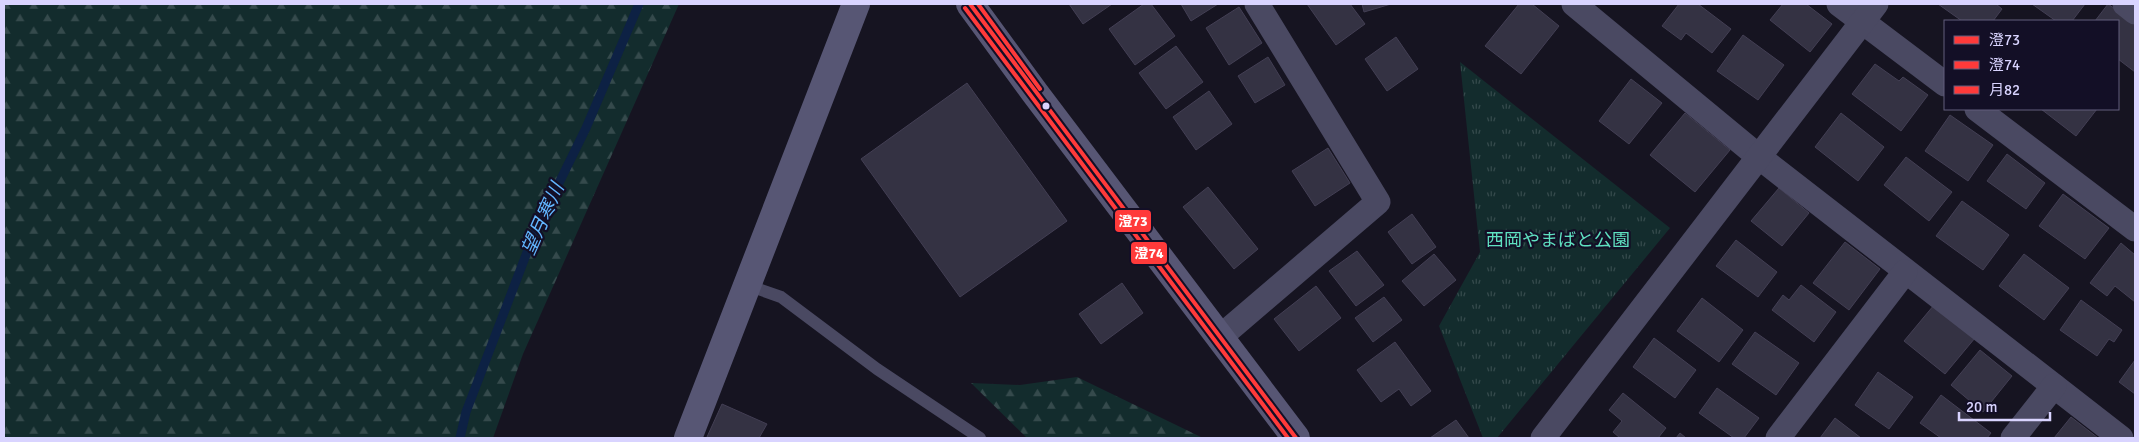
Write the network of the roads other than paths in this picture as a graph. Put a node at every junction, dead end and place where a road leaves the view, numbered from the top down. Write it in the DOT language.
graph roads {
  1 [pos="856,4"];
  2 [pos="970,4"];
  3 [pos="1258,4"];
  4 [pos="1574,4"];
  5 [pos="1839,4"];
  6 [pos="2125,4"];
  7 [pos="2135,12"];
  8 [pos="1870,13"];
  9 [pos="1944,83"];
  10 [pos="1978,110"];
  11 [pos="1759,157"];
  12 [pos="2135,229"];
  13 [pos="1905,272"];
  14 [pos="747,285"];
  15 [pos="1219,338"];
  16 [pos="2054,386"];
  17 [pos="1550,435"];
  18 [pos="688,438"];
  19 [pos="980,438"];
  20 [pos="1296,438"];
  21 [pos="1778,438"];
  22 [pos="2013,438"];
  23 [pos="2121,438"];
  1 -- 14 [label="street"];
  2 -- 15 [label="street"];
  3 -- 15 [label="street"];
  4 -- 11 [label="street"];
  5 -- 8 [label="street"];
  6 -- 7 [label="street"];
  8 -- 9 [label="street"];
  8 -- 11 [label="street"];
  10 -- 12 [label="street"];
  11 -- 13 [label="street"];
  11 -- 17 [label="street"];
  13 -- 16 [label="street"];
  13 -- 21 [label="street"];
  14 -- 18 [label="street"];
  14 -- 19 [label="lane"];
  15 -- 20 [label="street"];
  16 -- 22 [label="street"];
  16 -- 23 [label="street"];
}
